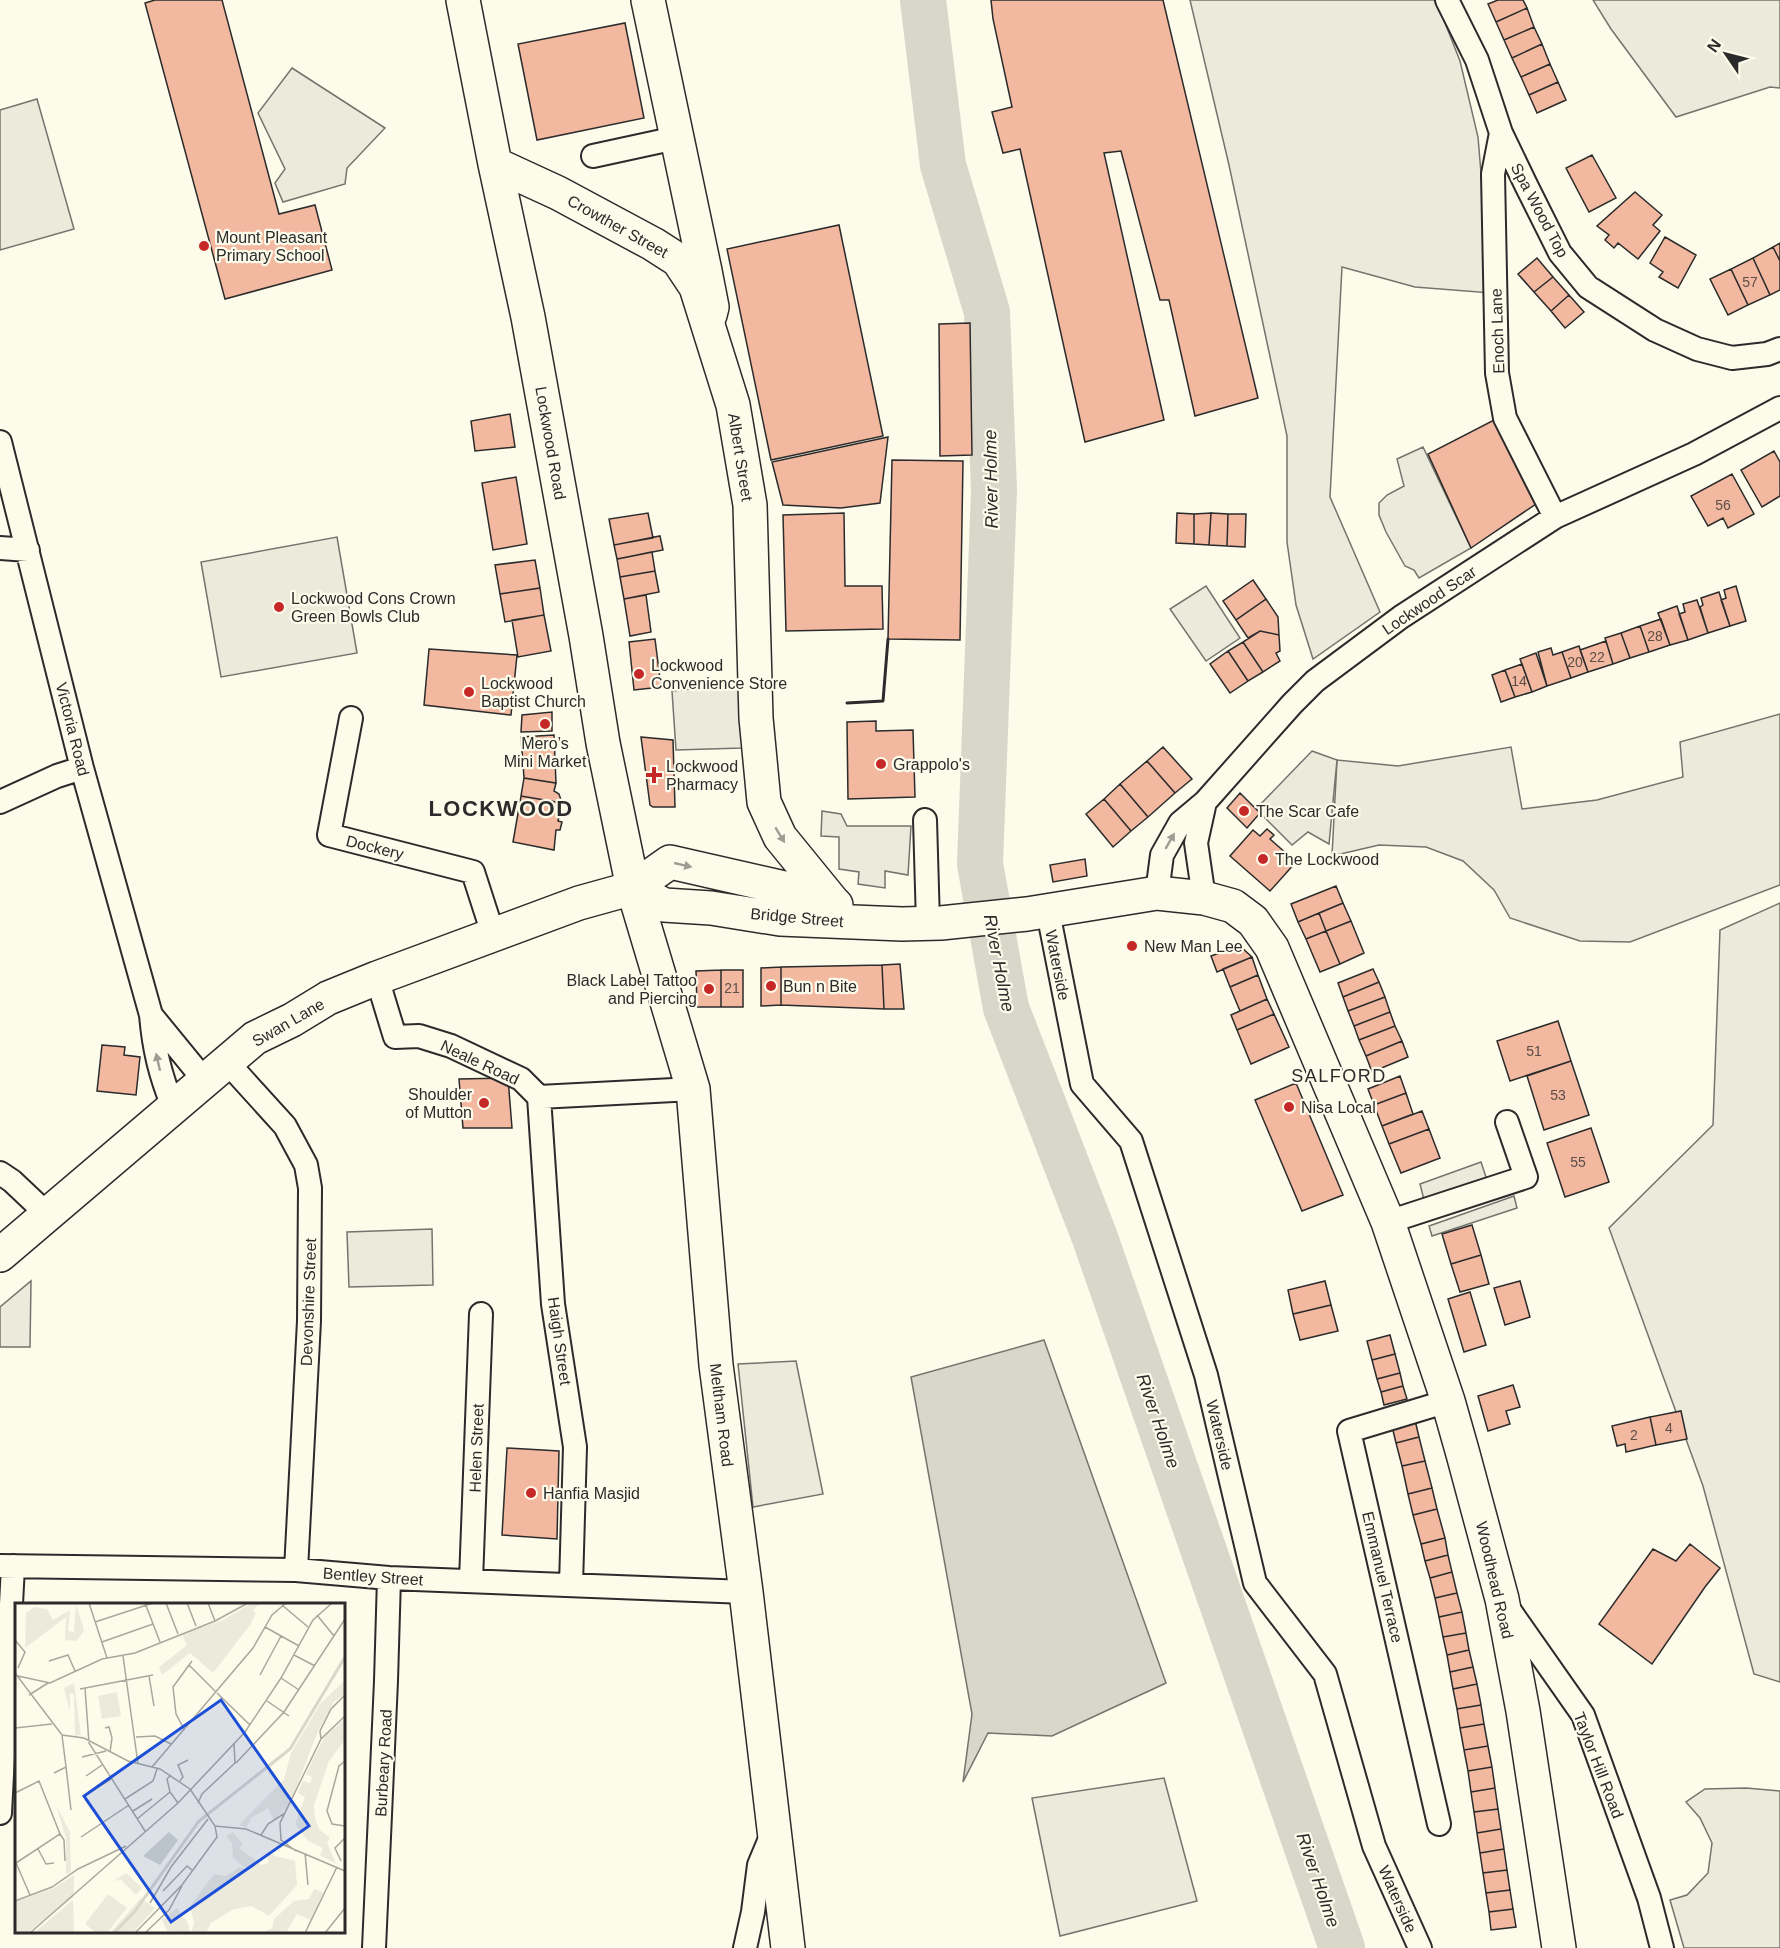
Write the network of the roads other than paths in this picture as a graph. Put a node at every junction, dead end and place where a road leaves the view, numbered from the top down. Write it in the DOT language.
graph roads {
  1 [pos="463,0"];
  2 [pos="648,0"];
  3 [pos="1447,0"];
  4 [pos="1501,133"];
  5 [pos="676,138"];
  6 [pos="593,156"];
  7 [pos="495,164"];
  8 [pos="708,322"];
  9 [pos="1780,349"];
  10 [pos="1780,408"];
  11 [pos="0,442"];
  12 [pos="1555,517"];
  13 [pos="0,548"];
  14 [pos="28,550"];
  15 [pos="351,717"];
  16 [pos="82,768"];
  17 [pos="0,802"];
  18 [pos="1205,802"];
  19 [pos="925,820"];
  20 [pos="633,888"];
  21 [pos="1157,893"];
  22 [pos="1204,898"];
  23 [pos="833,902"];
  24 [pos="1037,913"];
  25 [pos="862,923"];
  26 [pos="934,923"];
  27 [pos="493,934"];
  28 [pos="377,978"];
  29 [pos="151,1015"];
  30 [pos="216,1071"];
  31 [pos="693,1089"];
  32 [pos="539,1097"];
  33 [pos="173,1107"];
  34 [pos="1507,1122"];
  35 [pos="0,1173"];
  36 [pos="48,1215"];
  37 [pos="1388,1222"];
  38 [pos="0,1255"];
  39 [pos="481,1314"];
  40 [pos="1448,1401"];
  41 [pos="6,1566"];
  42 [pos="296,1570"];
  43 [pos="389,1578"];
  44 [pos="471,1581"];
  45 [pos="571,1585"];
  46 [pos="746,1592"];
  47 [pos="1502,1599"];
  48 [pos="9,1780"];
  49 [pos="0,1813"];
  50 [pos="1439,1824"];
  51 [pos="774,1827"];
  52 [pos="374,1948"];
  53 [pos="745,1948"];
  54 [pos="788,1948"];
  55 [pos="1420,1948"];
  56 [pos="1559,1948"];
  57 [pos="1662,1948"];
  1 -- 7 [label="main road, Lockwood Road"];
  2 -- 5 [label="main road, Albert Street"];
  3 -- 4 [label="street, Spa Wood Top"];
  4 -- 9 [label="street, Spa Wood Top"];
  4 -- 12 [label="street, Enoch Lane"];
  5 -- 6 [label="street"];
  5 -- 8 [label="main road, Albert Street"];
  7 -- 8 [label="main road, Crowther Street"];
  7 -- 20 [label="main road, Lockwood Road"];
  8 -- 23 [label="main road, Albert Street, one-way"];
  10 -- 12 [label="street, Lockwood Scar"];
  11 -- 14 [label="street, Victoria Road"];
  12 -- 18 [label="street, Lockwood Scar"];
  13 -- 14 [label="street"];
  14 -- 16 [label="street, Victoria Road"];
  15 -- 27 [label="street, Dockery"];
  16 -- 17 [label="street"];
  16 -- 29 [label="street, Victoria Road"];
  21 -- 18 [label="street, one-way"];
  18 -- 22 [label="street, Lockwood Scar"];
  19 -- 26 [label="street"];
  20 -- 23 [label="main road, Bridge Street, one-way"];
  20 -- 25 [label="main road, Bridge Street"];
  20 -- 27 [label="main road, Swan Lane"];
  20 -- 31 [label="main road, Meltham Road"];
  21 -- 22 [label="main road"];
  21 -- 24 [label="main road"];
  22 -- 37 [label="main road, Woodhead Road"];
  23 -- 25 [label="main road, Bridge Street"];
  24 -- 26 [label="main road"];
  24 -- 55 [label="street, Waterside"];
  25 -- 26 [label="main road"];
  27 -- 28 [label="main road, Swan Lane"];
  28 -- 30 [label="main road, Swan Lane"];
  28 -- 32 [label="street, Neale Road"];
  29 -- 30 [label="street, Victoria Road"];
  33 -- 29 [label="street, Victoria Road, one-way"];
  30 -- 33 [label="main road, Swan Lane"];
  30 -- 42 [label="street, Devonshire Street"];
  31 -- 32 [label="street"];
  31 -- 46 [label="main road, Meltham Road"];
  32 -- 45 [label="street, Haigh Street"];
  33 -- 36 [label="main road, Swan Lane"];
  34 -- 37 [label="street"];
  35 -- 36 [label="street"];
  36 -- 38 [label="main road, Swan Lane"];
  37 -- 40 [label="main road, Woodhead Road"];
  39 -- 44 [label="street, Helen Street"];
  40 -- 47 [label="main road, Woodhead Road"];
  40 -- 50 [label="street, Emmanuel Terrace"];
  41 -- 42 [label="street, Bentley Street"];
  41 -- 48 [label="street"];
  42 -- 43 [label="street, Bentley Street"];
  43 -- 44 [label="street, Bentley Street"];
  43 -- 52 [label="street, Burbeary Road"];
  44 -- 45 [label="street, Bentley Street"];
  45 -- 46 [label="street, Bentley Street"];
  46 -- 51 [label="main road, Meltham Road"];
  47 -- 56 [label="main road, Woodhead Road"];
  47 -- 57 [label="street, Taylor Hill Road"];
  48 -- 49 [label="street"];
  51 -- 53 [label="street"];
  51 -- 54 [label="main road, Meltham Road"];
}
